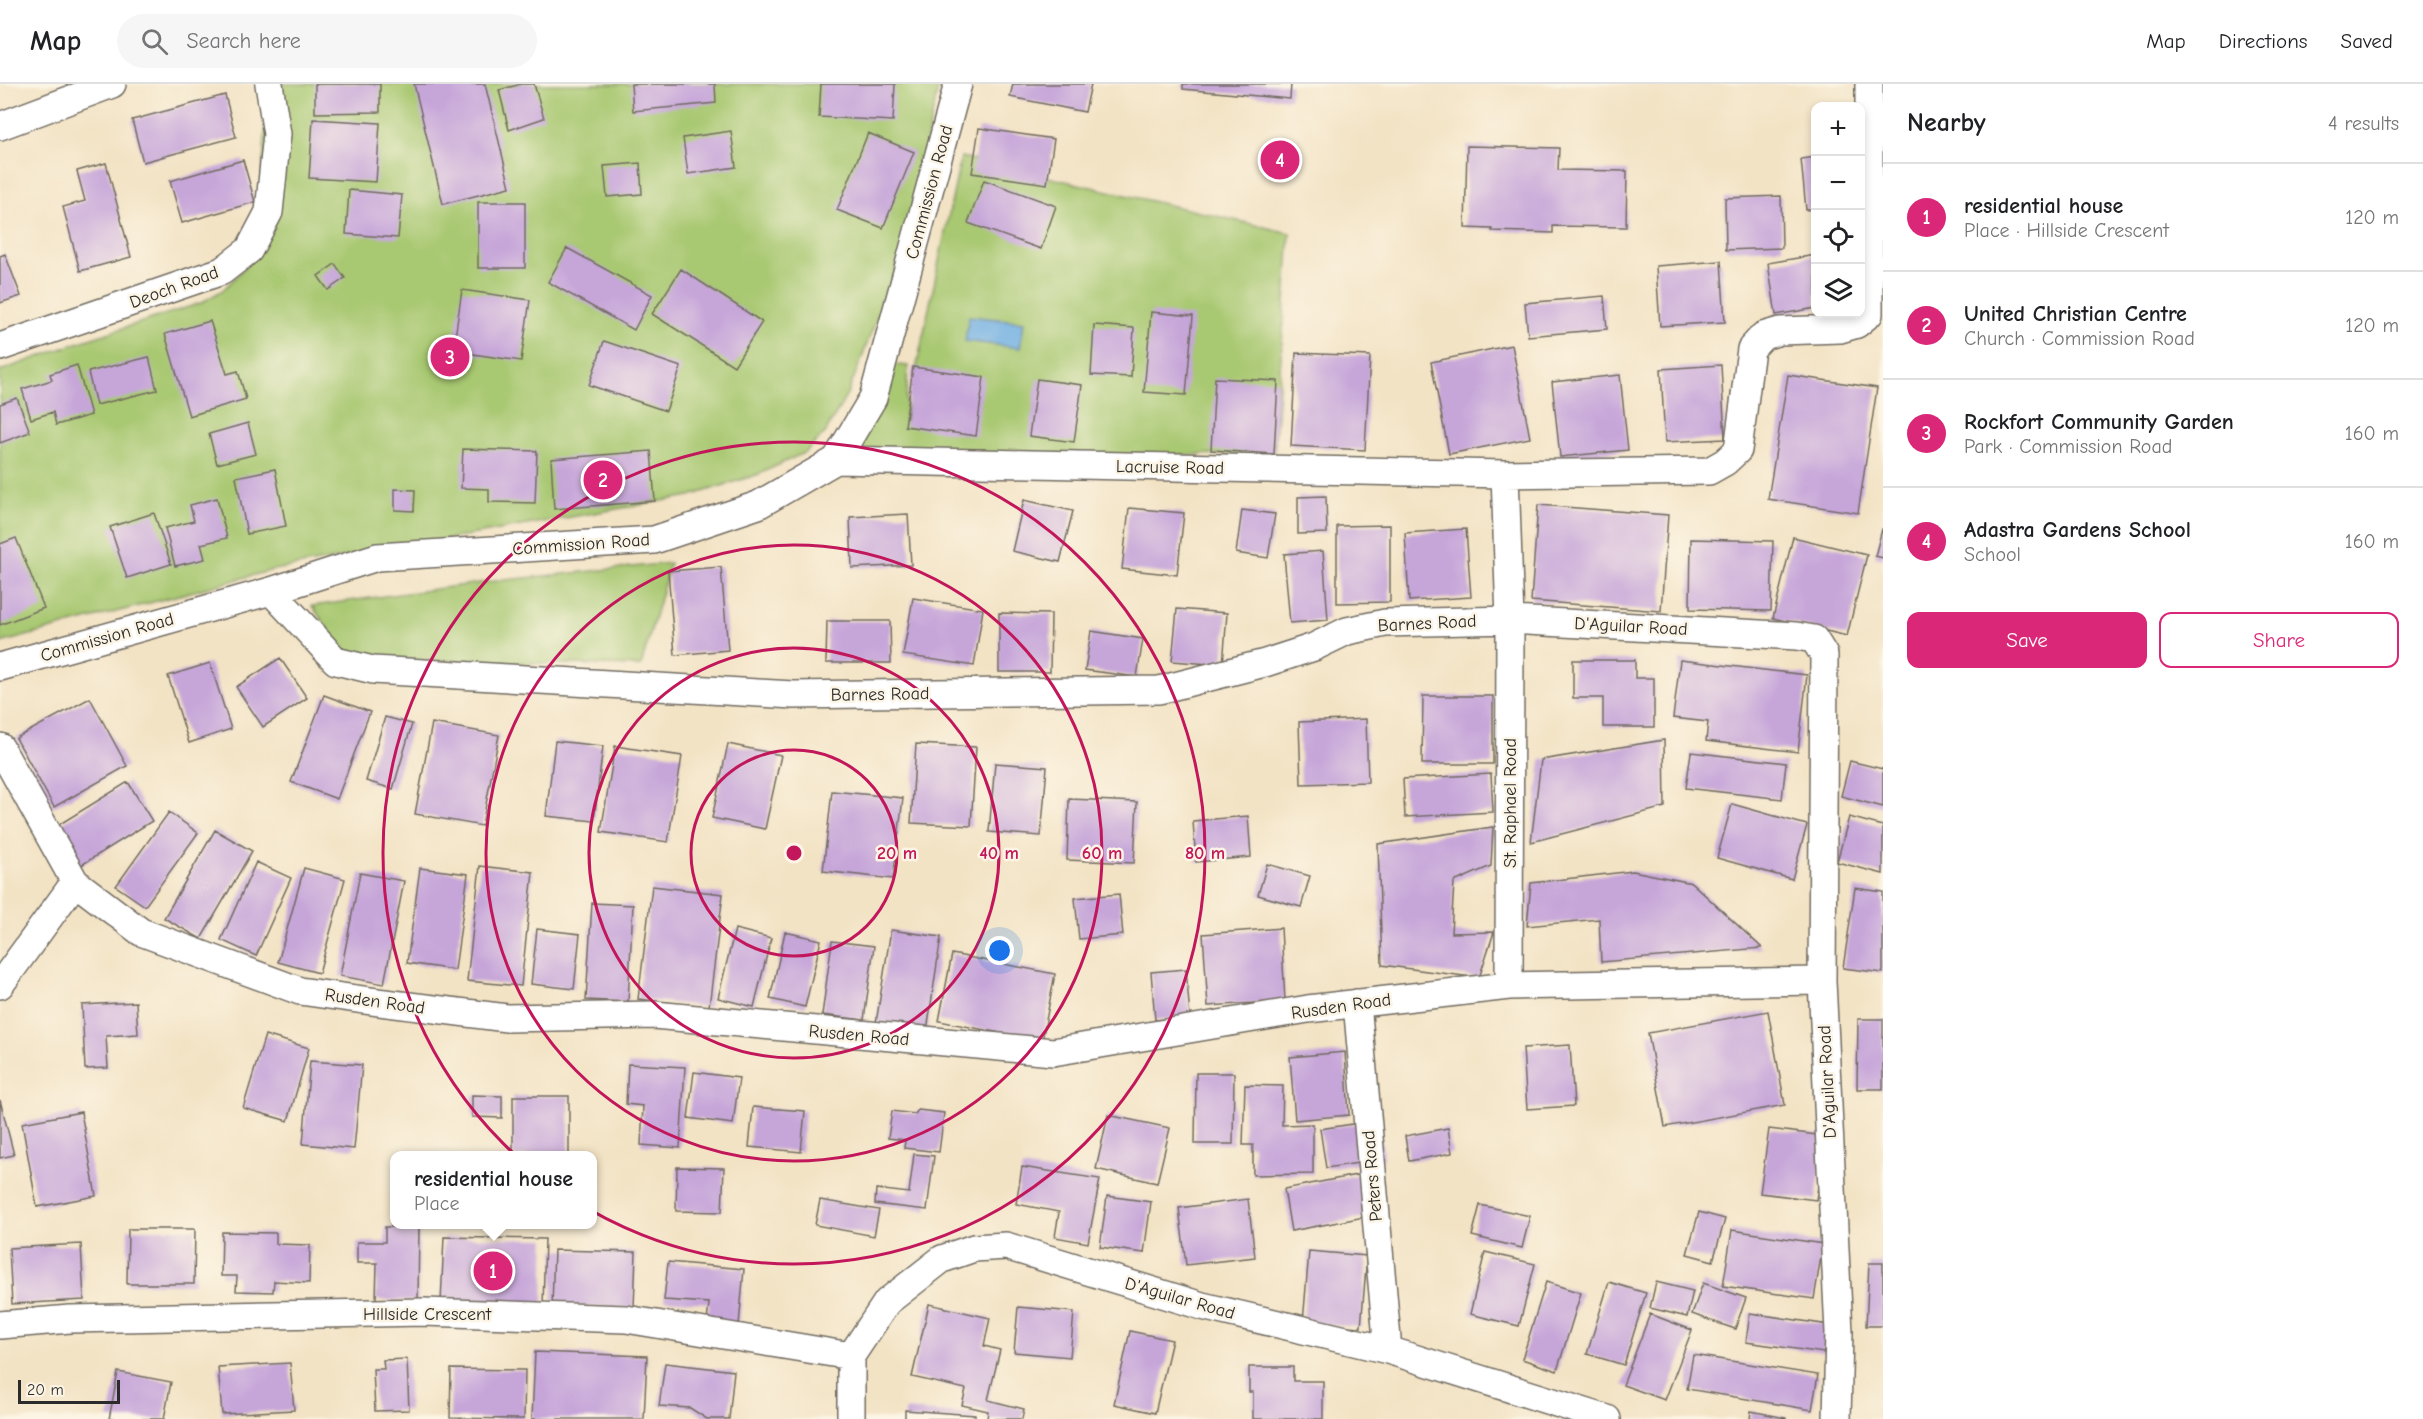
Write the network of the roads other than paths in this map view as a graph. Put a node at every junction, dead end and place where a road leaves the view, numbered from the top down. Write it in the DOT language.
graph roads {
  1 [pos="112,84"];
  2 [pos="269,84"];
  3 [pos="958,84"];
  4 [pos="1869,84"];
  5 [pos="0,126"];
  6 [pos="0,347"];
  7 [pos="836,459"];
  8 [pos="1505,474"];
  9 [pos="271,591"];
  10 [pos="1510,620"];
  11 [pos="0,667"];
  12 [pos="0,747"];
  13 [pos="75,882"];
  14 [pos="1822,981"];
  15 [pos="0,985"];
  16 [pos="1509,986"];
  17 [pos="1357,1003"];
  18 [pos="0,1325"];
  19 [pos="1388,1350"];
  20 [pos="851,1356"];
  21 [pos="851,1419"];
  22 [pos="1607,1419"];
  23 [pos="1837,1419"];
  1 -- 5 [label="street"];
  2 -- 6 [label="street, Deoch Road"];
  3 -- 7 [label="street, Commission Road"];
  4 -- 8 [label="street"];
  7 -- 8 [label="street, Lacruise Road"];
  7 -- 9 [label="street, Commission Road"];
  8 -- 10 [label="street"];
  9 -- 10 [label="street, Barnes Road"];
  9 -- 11 [label="street, Commission Road"];
  10 -- 14 [label="street, D'Aguilar Road"];
  10 -- 16 [label="street, St. Raphael Road"];
  12 -- 13 [label="street, Rusden Road"];
  13 -- 15 [label="street"];
  13 -- 17 [label="street, Rusden Road"];
  14 -- 16 [label="street, Rusden Road"];
  14 -- 23 [label="street, D'Aguilar Road"];
  16 -- 17 [label="street, Rusden Road"];
  17 -- 19 [label="street, Peters Road"];
  18 -- 20 [label="street, Hillside Crescent"];
  19 -- 20 [label="street, D'Aguilar Road"];
  19 -- 22 [label="street, D'Aguilar Road"];
  20 -- 21 [label="street"];
}
